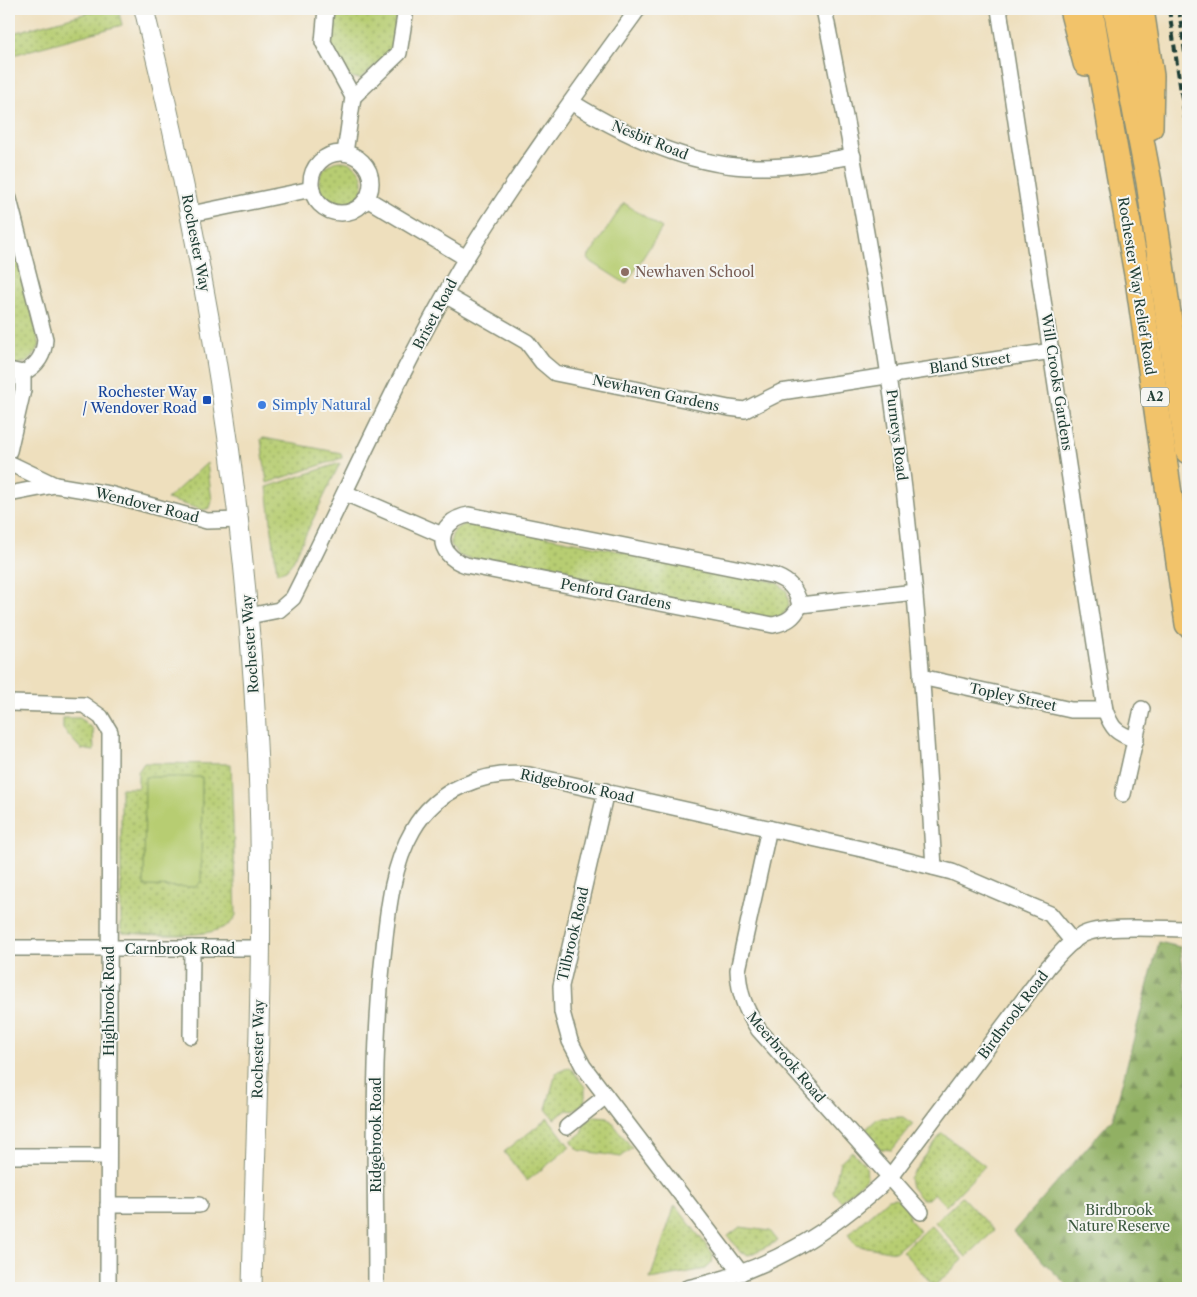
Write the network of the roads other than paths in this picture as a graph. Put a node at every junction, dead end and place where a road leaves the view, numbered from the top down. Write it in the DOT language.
graph roads {
  1 [pos="144,9"];
  2 [pos="326,9"];
  3 [pos="406,9"];
  4 [pos="638,9"];
  5 [pos="824,9"];
  6 [pos="999,9"];
  7 [pos="1072,9"];
  8 [pos="1090,9"];
  9 [pos="1116,9"];
  10 [pos="1141,9"];
  11 [pos="353,97"];
  12 [pos="571,102"];
  13 [pos="346,153"];
  14 [pos="853,156"];
  15 [pos="1117,171"];
  16 [pos="1149,182"];
  17 [pos="312,190"];
  18 [pos="9,199"];
  19 [pos="367,199"];
  20 [pos="191,214"];
  21 [pos="466,258"];
  22 [pos="445,295"];
  23 [pos="1052,351"];
  24 [pos="16,371"];
  25 [pos="889,375"];
  26 [pos="9,451"];
  27 [pos="1188,452"];
  28 [pos="9,463"];
  29 [pos="54,485"];
  30 [pos="9,494"];
  31 [pos="345,494"];
  32 [pos="240,520"];
  33 [pos="442,535"];
  34 [pos="914,592"];
  35 [pos="800,605"];
  36 [pos="249,616"];
  37 [pos="1188,624"];
  38 [pos="921,677"];
  39 [pos="9,703"];
  40 [pos="1142,709"];
  41 [pos="1105,710"];
  42 [pos="1136,740"];
  43 [pos="606,792"];
  44 [pos="1124,794"];
  45 [pos="768,828"];
  46 [pos="934,866"];
  47 [pos="1183,929"];
  48 [pos="1073,942"];
  49 [pos="9,948"];
  50 [pos="192,948"];
  51 [pos="261,948"];
  52 [pos="109,949"];
  53 [pos="191,1036"];
  54 [pos="606,1096"];
  55 [pos="567,1127"];
  56 [pos="9,1156"];
  57 [pos="108,1156"];
  58 [pos="890,1177"];
  59 [pos="199,1205"];
  60 [pos="108,1206"];
  61 [pos="921,1212"];
  62 [pos="741,1274"];
  63 [pos="108,1288"];
  64 [pos="252,1288"];
  65 [pos="376,1288"];
  66 [pos="687,1288"];
  1 -- 20 [label="street, Rochester Way"];
  2 -- 11 [label="street"];
  3 -- 11 [label="street"];
  4 -- 12 [label="street, Briset Road"];
  5 -- 14 [label="street, Purneys Road"];
  6 -- 23 [label="street, Will Crooks Gardens"];
  7 -- 15 [label="highway, A2"];
  8 -- 15 [label="highway, Rochester Way Relief Road / A2"];
  9 -- 16 [label="highway, Rochester Way Relief Road / A2"];
  10 -- 16 [label="highway, A2"];
  11 -- 13 [label="street"];
  12 -- 14 [label="street, Nesbit Road"];
  12 -- 21 [label="street, Briset Road"];
  13 -- 17 [label="street"];
  13 -- 19 [label="street"];
  14 -- 25 [label="street, Purneys Road"];
  15 -- 37 [label="highway, Rochester Way Relief Road / A2"];
  16 -- 27 [label="highway, Rochester Way Relief Road / A2"];
  17 -- 19 [label="street"];
  17 -- 20 [label="street"];
  18 -- 24 [label="street"];
  19 -- 21 [label="street"];
  20 -- 32 [label="street, Rochester Way"];
  21 -- 22 [label="street, Briset Road"];
  22 -- 25 [label="street, Newhaven Gardens"];
  22 -- 31 [label="street, Briset Road"];
  23 -- 25 [label="street, Bland Street"];
  23 -- 41 [label="street, Will Crooks Gardens"];
  24 -- 26 [label="street"];
  25 -- 34 [label="street, Purneys Road"];
  28 -- 29 [label="street, Wendover Road"];
  29 -- 30 [label="street, Wendover Road"];
  29 -- 32 [label="street, Wendover Road"];
  31 -- 33 [label="street"];
  31 -- 36 [label="street, Briset Road"];
  32 -- 36 [label="street, Rochester Way"];
  33 -- 35 [label="street"];
  33 -- 35 [label="street, Penford Gardens"];
  34 -- 35 [label="street"];
  34 -- 38 [label="street, Purneys Road"];
  36 -- 51 [label="street, Rochester Way"];
  38 -- 41 [label="street, Topley Street"];
  38 -- 46 [label="street, Purneys Road"];
  39 -- 52 [label="street, Highbrook Road"];
  40 -- 42 [label="street"];
  41 -- 42 [label="street, Will Crooks Gardens"];
  42 -- 44 [label="street"];
  43 -- 45 [label="street, Ridgebrook Road"];
  43 -- 54 [label="street, Tilbrook Road"];
  43 -- 65 [label="street, Ridgebrook Road"];
  45 -- 46 [label="street, Ridgebrook Road"];
  45 -- 58 [label="street, Meerbrook Road"];
  46 -- 48 [label="street, Ridgebrook Road"];
  47 -- 48 [label="street, Birdbrook Road"];
  48 -- 58 [label="street, Birdbrook Road"];
  49 -- 52 [label="street, Carnbrook Road"];
  50 -- 51 [label="street, Carnbrook Road"];
  50 -- 52 [label="street, Carnbrook Road"];
  50 -- 53 [label="street"];
  51 -- 64 [label="street, Rochester Way"];
  52 -- 57 [label="street, Highbrook Road"];
  54 -- 55 [label="street"];
  54 -- 62 [label="street, Tilbrook Road"];
  56 -- 57 [label="street"];
  57 -- 60 [label="street, Highbrook Road"];
  58 -- 61 [label="street"];
  58 -- 62 [label="street, Birdbrook Road"];
  59 -- 60 [label="street"];
  60 -- 63 [label="street, Highbrook Road"];
  62 -- 66 [label="street, Birdbrook Road"];
}
